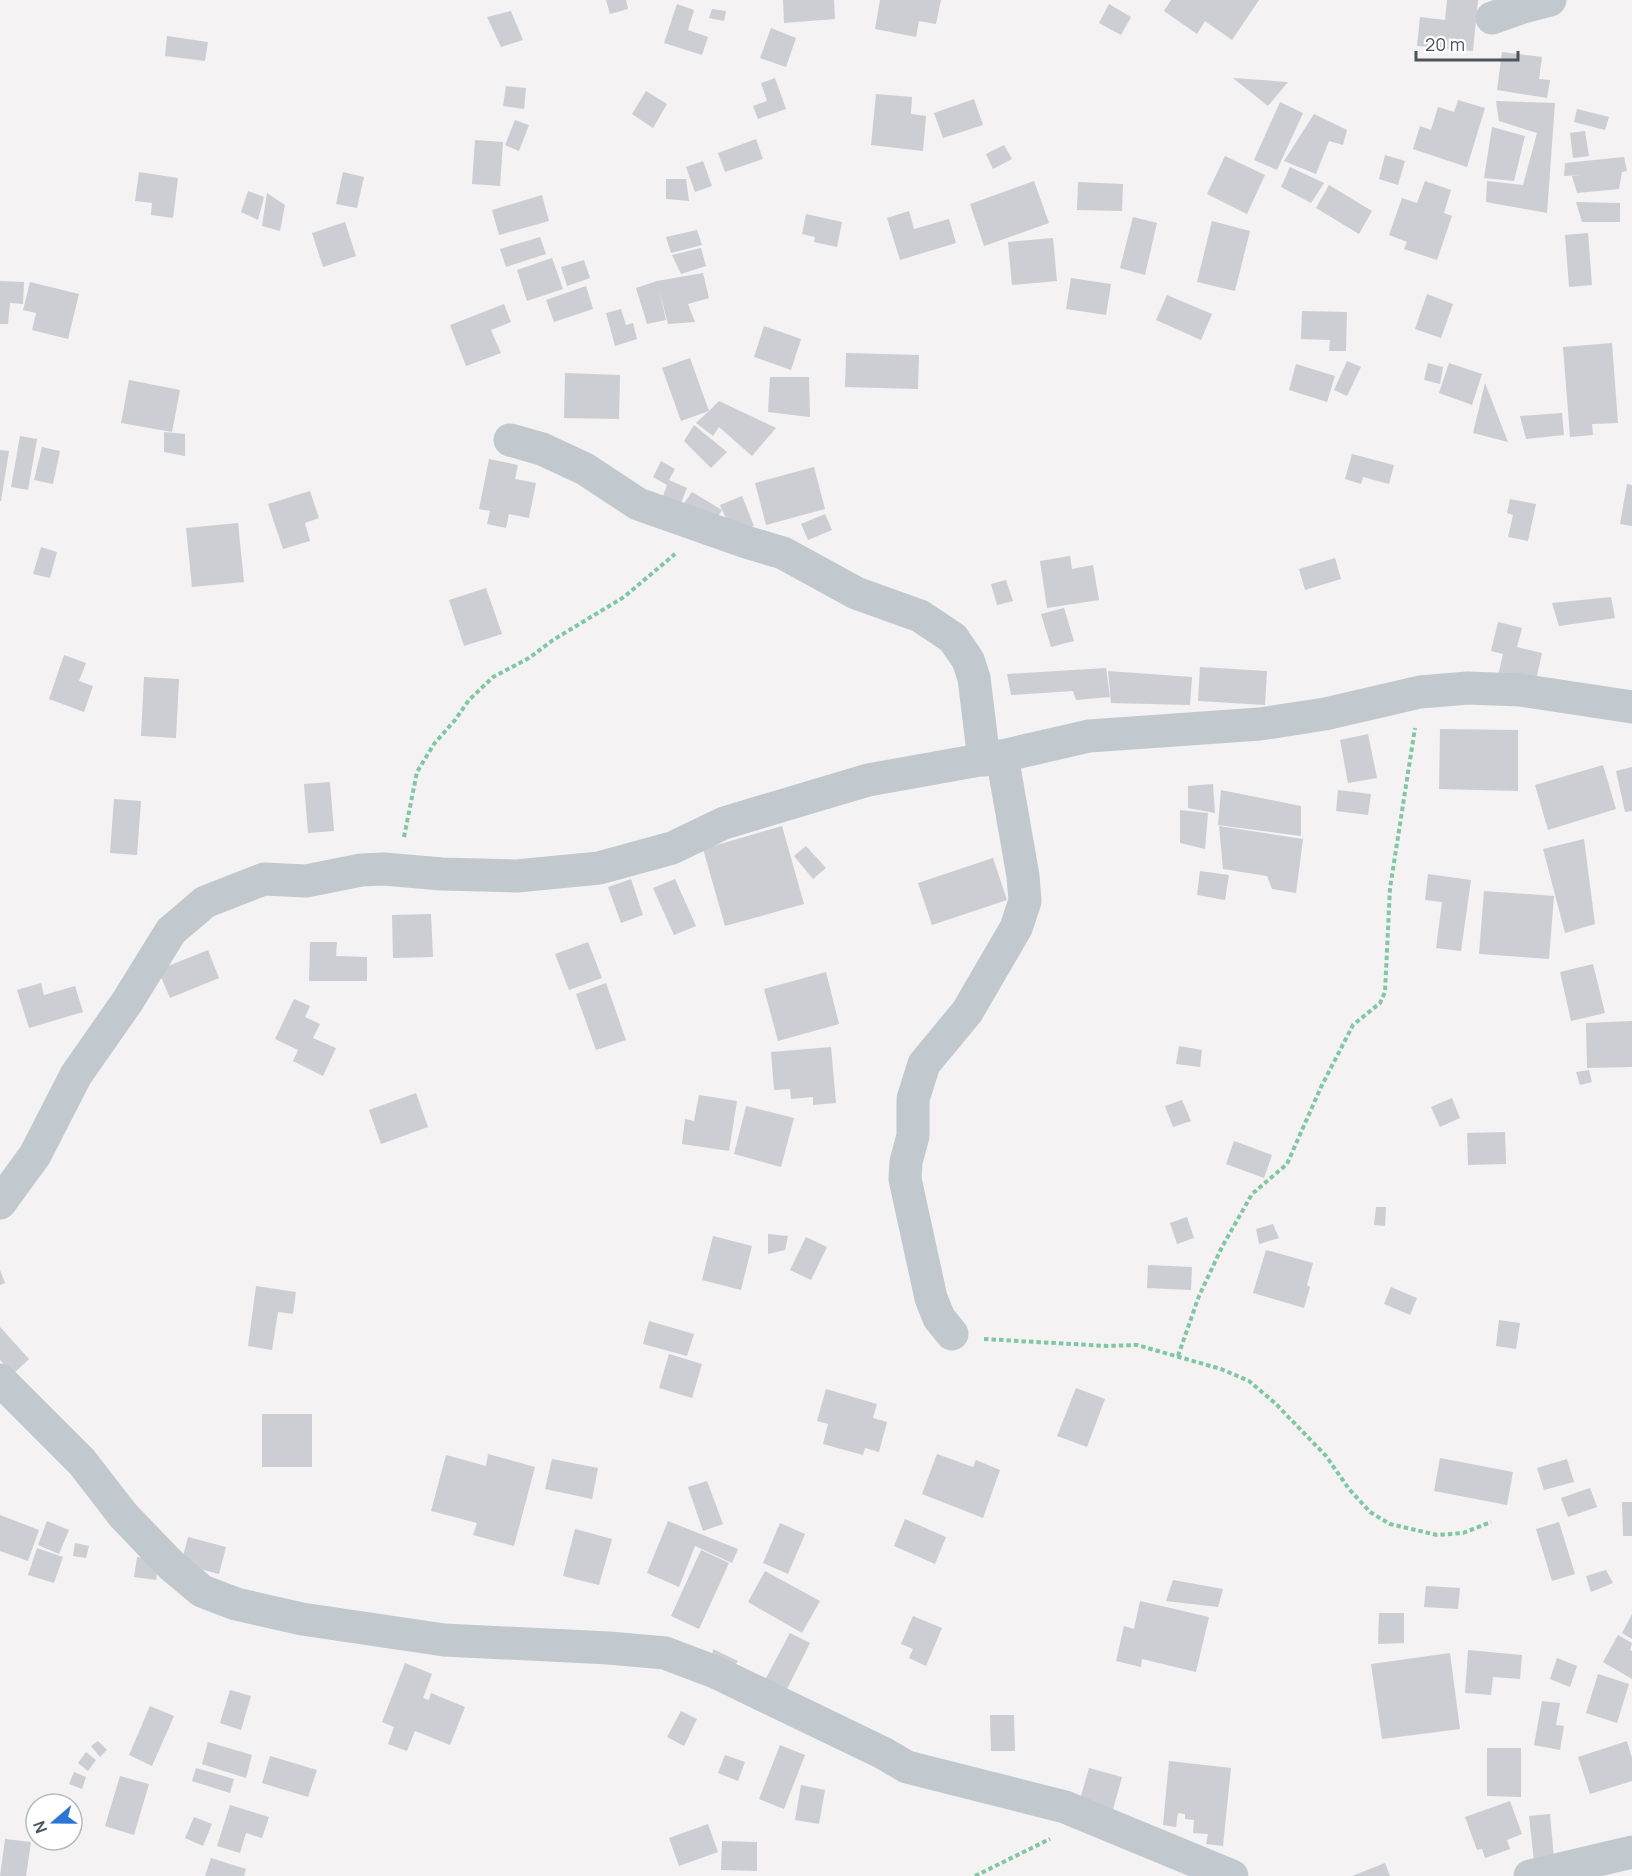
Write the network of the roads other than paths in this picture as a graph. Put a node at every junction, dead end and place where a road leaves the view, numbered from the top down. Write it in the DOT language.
graph roads {
  1 [pos="1550,0"];
  2 [pos="1492,18"];
  3 [pos="510,440"];
  4 [pos="1632,707"];
  5 [pos="993,758"];
  6 [pos="0,1203"];
  7 [pos="952,1334"];
  8 [pos="0,1380"];
  9 [pos="1632,1852"];
  10 [pos="1232,1876"];
  11 [pos="1530,1876"];
  1 -- 2 [label="street"];
  3 -- 5 [label="street"];
  4 -- 5 [label="street"];
  5 -- 6 [label="street"];
  5 -- 7 [label="street"];
  8 -- 10 [label="street"];
  9 -- 11 [label="street"];
}
